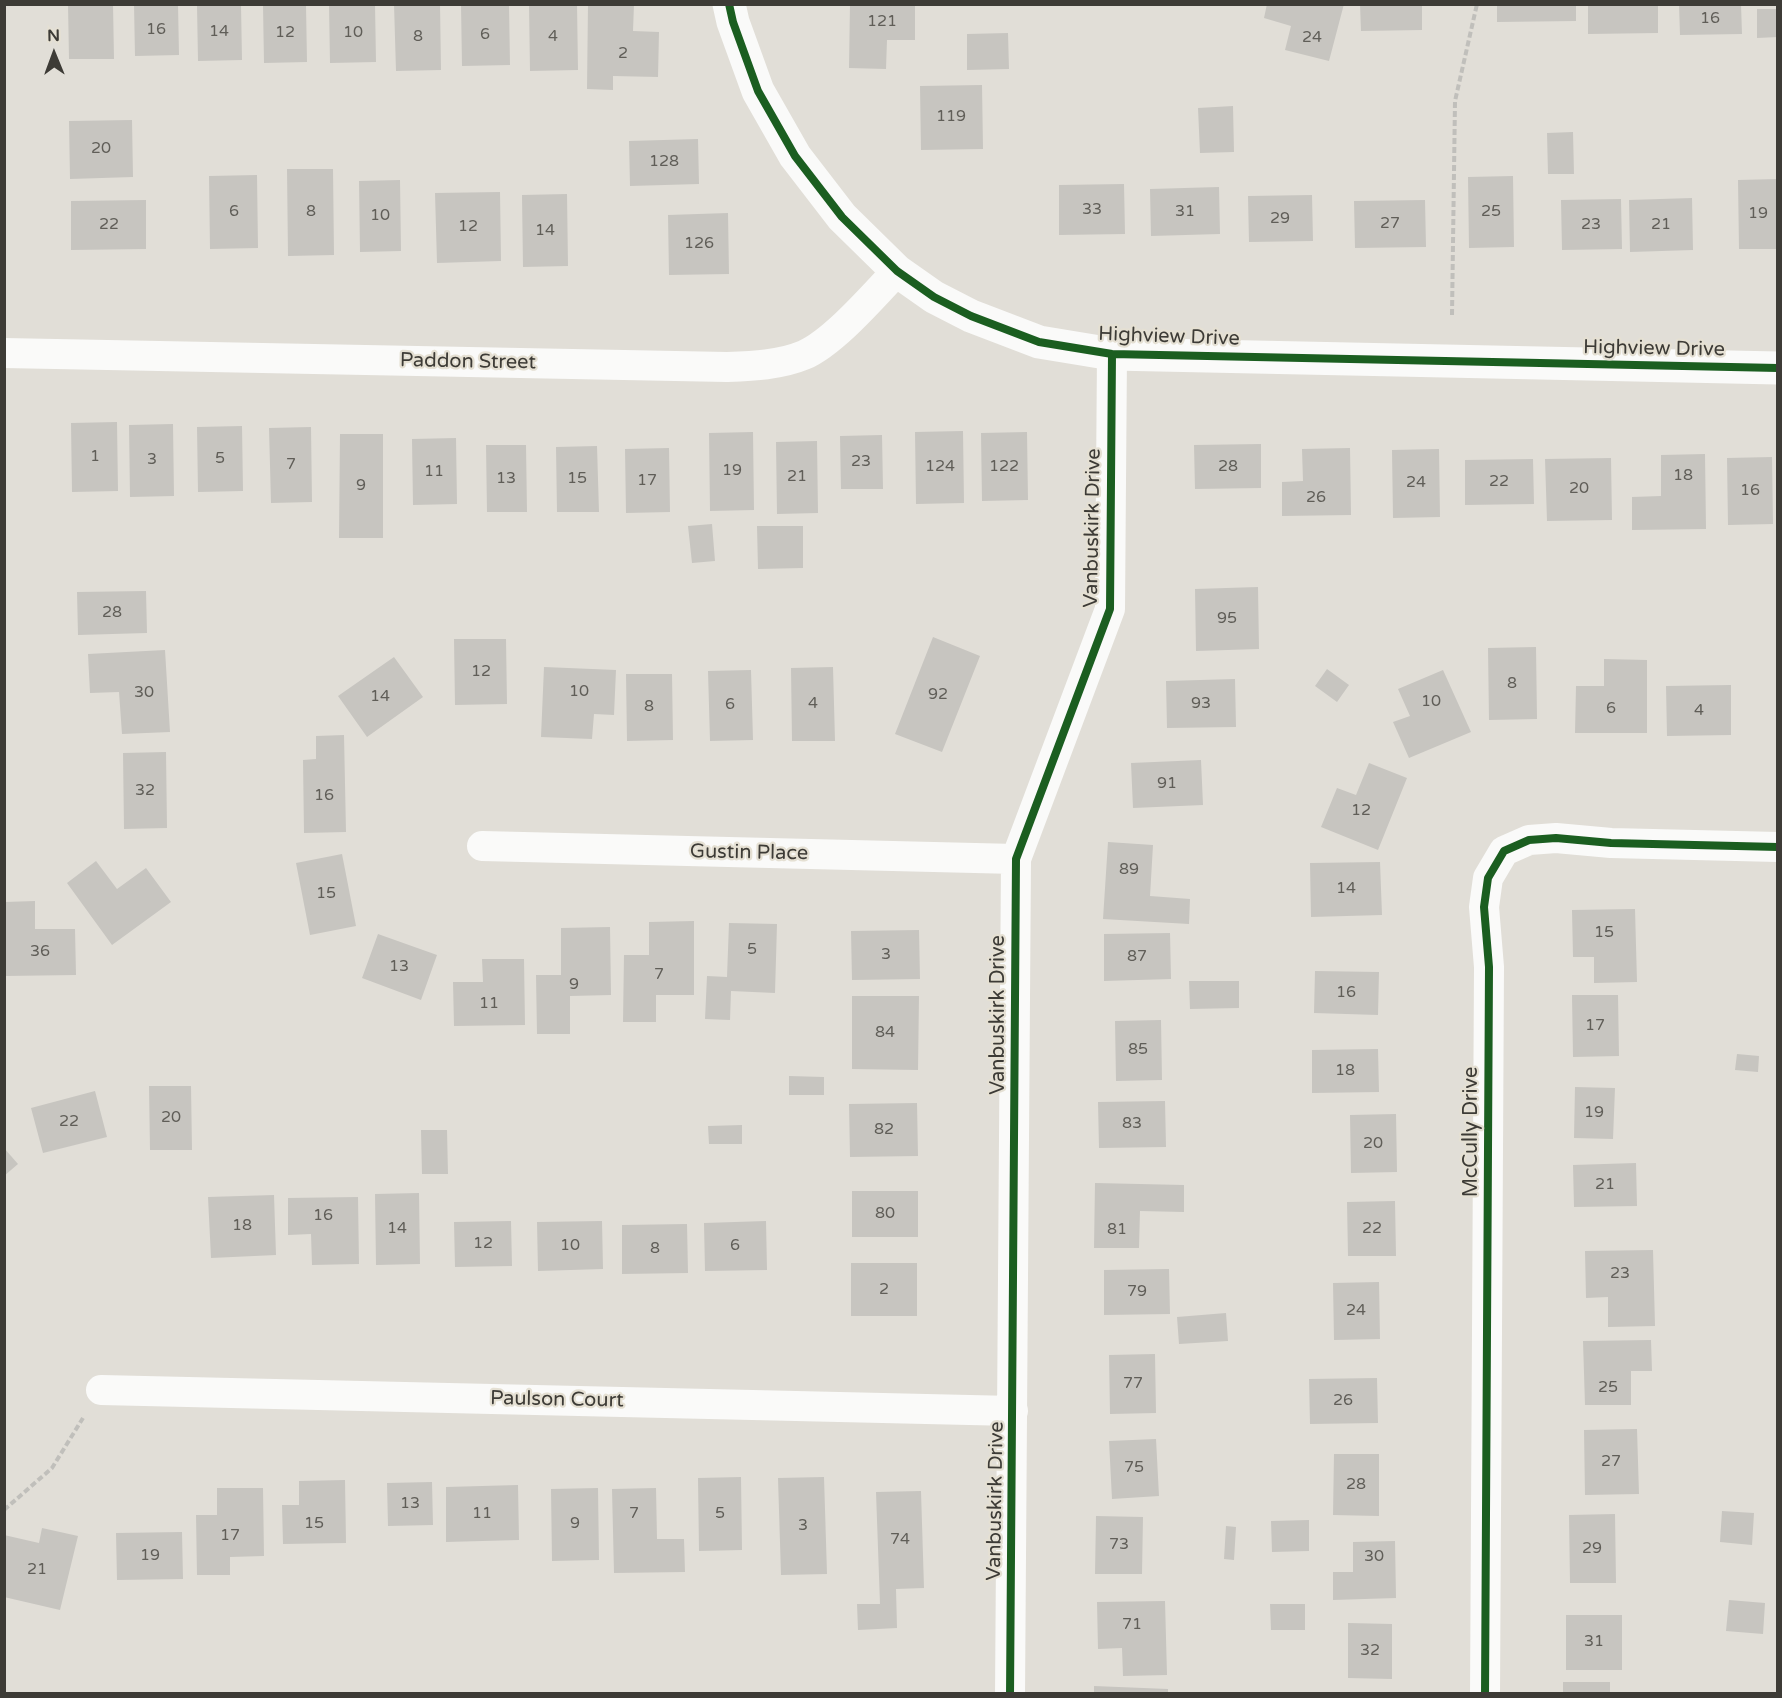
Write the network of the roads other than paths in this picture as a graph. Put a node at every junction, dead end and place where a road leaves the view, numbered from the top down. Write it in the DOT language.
graph roads {
  1 [pos="729,4"];
  2 [pos="897,271"];
  3 [pos="4,353"];
  4 [pos="1112,354"];
  5 [pos="1778,368"];
  6 [pos="482,846"];
  7 [pos="1778,847"];
  8 [pos="1016,859"];
  9 [pos="101,1390"];
  10 [pos="1013,1411"];
  11 [pos="1010,1694"];
  12 [pos="1485,1694"];
  1 -- 2 [label="street, Highview Drive"];
  2 -- 3 [label="street, Paddon Street"];
  2 -- 4 [label="street, Highview Drive"];
  4 -- 5 [label="street, Highview Drive"];
  4 -- 8 [label="street, Vanbuskirk Drive"];
  6 -- 8 [label="street, Gustin Place"];
  7 -- 12 [label="street, McCully Drive"];
  8 -- 10 [label="street, Vanbuskirk Drive"];
  9 -- 10 [label="street, Paulson Court"];
  10 -- 11 [label="street, Vanbuskirk Drive"];
}
